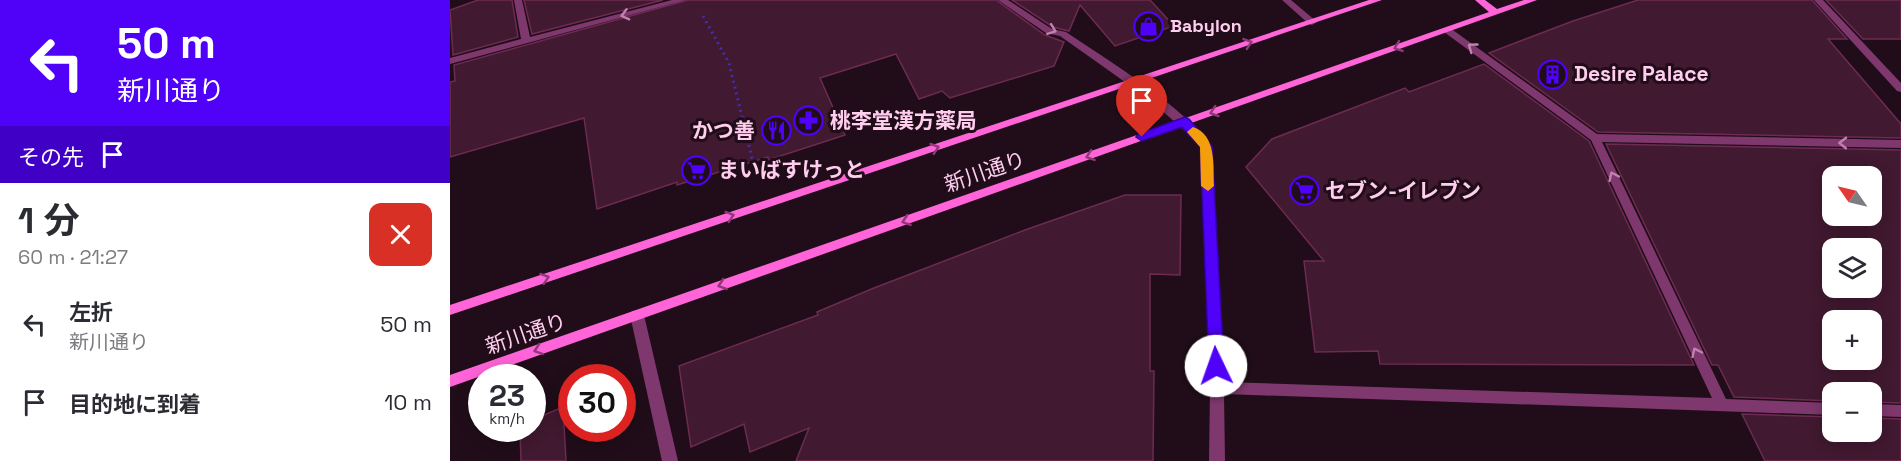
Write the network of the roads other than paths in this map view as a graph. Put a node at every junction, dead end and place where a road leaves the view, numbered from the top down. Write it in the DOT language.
graph roads {
  1 [pos="518,0"];
  2 [pos="682,0"];
  3 [pos="1002,0"];
  4 [pos="1286,0"];
  5 [pos="1377,0"];
  6 [pos="1479,0"];
  7 [pos="1533,0"];
  8 [pos="1818,0"];
  9 [pos="1496,13"];
  10 [pos="1312,22"];
  11 [pos="1448,30"];
  12 [pos="526,41"];
  13 [pos="450,61"];
  14 [pos="1133,82"];
  15 [pos="1901,89"];
  16 [pos="1185,122"];
  17 [pos="1595,138"];
  18 [pos="1901,144"];
  19 [pos="450,310"];
  20 [pos="637,315"];
  21 [pos="450,381"];
  22 [pos="1217,388"];
  23 [pos="1722,405"];
  24 [pos="1822,409"];
  25 [pos="1882,410"];
  26 [pos="1901,411"];
  27 [pos="670,461"];
  28 [pos="1217,461"];
  1 -- 12 [label="street"];
  2 -- 12 [label="street, one-way"];
  3 -- 14 [label="street, one-way"];
  4 -- 10 [label="street"];
  5 -- 10 [label="main road, 新川通り"];
  6 -- 9 [label="main road"];
  7 -- 9 [label="main road, 新川通り"];
  8 -- 15 [label="street"];
  9 -- 11 [label="main road, 新川通り"];
  14 -- 10 [label="main road, 新川通り, one-way"];
  11 -- 16 [label="main road, 新川通り, one-way"];
  17 -- 11 [label="street, one-way"];
  12 -- 13 [label="street"];
  14 -- 16 [label="street"];
  19 -- 14 [label="main road, 新川通り, one-way"];
  16 -- 20 [label="main road, 新川通り, one-way"];
  16 -- 22 [label="street"];
  18 -- 17 [label="street, one-way"];
  23 -- 17 [label="street, one-way"];
  20 -- 21 [label="main road, 新川通り, one-way"];
  20 -- 27 [label="street"];
  22 -- 23 [label="street"];
  22 -- 28 [label="street"];
  23 -- 24 [label="street"];
  25 -- 26 [label="street"];
}
